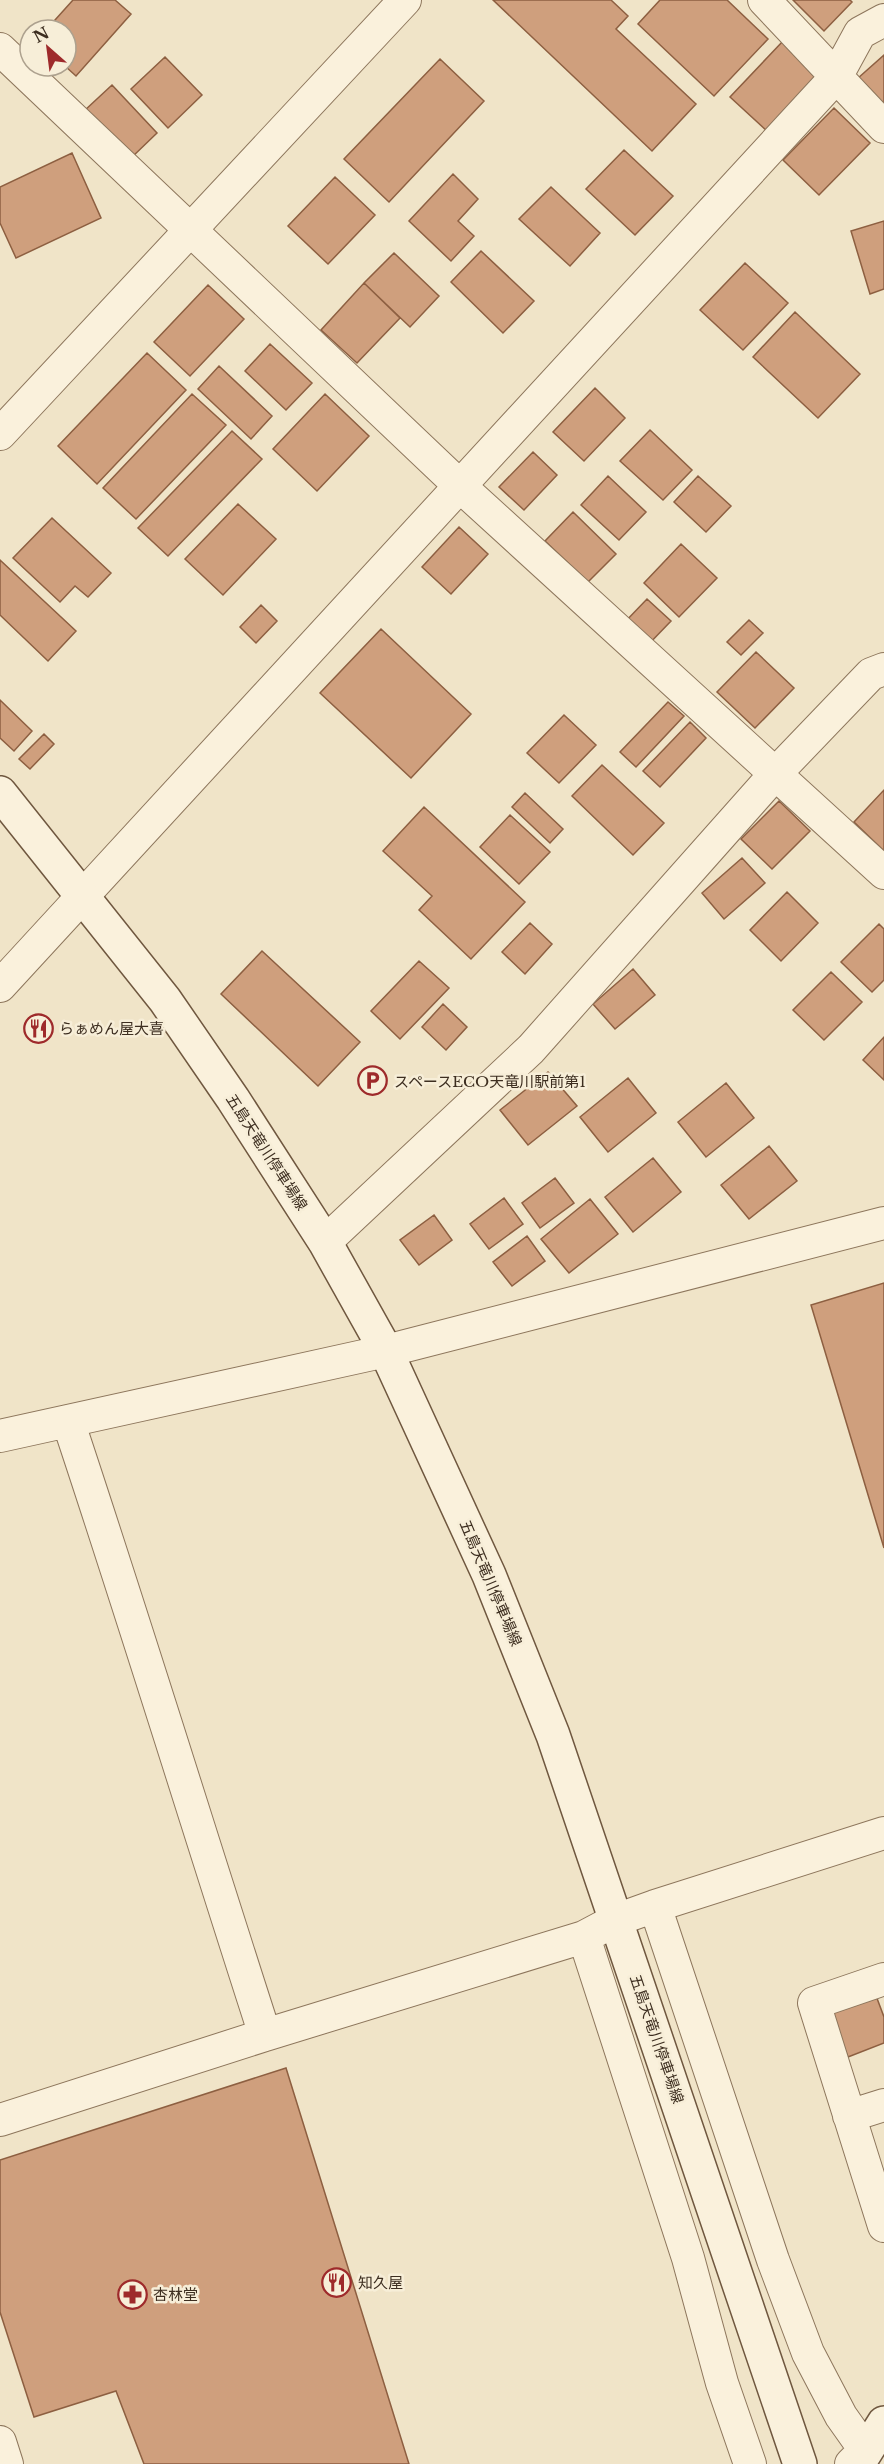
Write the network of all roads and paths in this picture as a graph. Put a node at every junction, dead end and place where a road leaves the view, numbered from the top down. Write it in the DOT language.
graph roads {
  1 [pos="405,0"];
  2 [pos="764,0"];
  3 [pos="884,20"];
  4 [pos="0,49"];
  5 [pos="836,77"];
  6 [pos="884,127"];
  7 [pos="191,228"];
  8 [pos="0,434"];
  9 [pos="462,487"];
  10 [pos="884,669"];
  11 [pos="776,773"];
  12 [pos="0,793"];
  13 [pos="884,873"];
  14 [pos="83,896"];
  15 [pos="0,986"];
  16 [pos="884,1223"];
  17 [pos="325,1242"];
  18 [pos="386,1351"];
  19 [pos="68,1421"];
  20 [pos="0,1436"];
  21 [pos="884,1833"];
  22 [pos="655,1906"];
  23 [pos="621,1932"];
  24 [pos="584,1938"];
  25 [pos="884,1979"];
  26 [pos="265,2036"];
  27 [pos="884,2105"];
  28 [pos="849,2116"];
  29 [pos="0,2120"];
  30 [pos="884,2226"];
  31 [pos="884,2423"];
  32 [pos="0,2442"];
  33 [pos="858,2460"];
  34 [pos="7,2464"];
  35 [pos="750,2464"];
  36 [pos="800,2464"];
  1 -- 7 [label="street"];
  2 -- 5 [label="street"];
  3 -- 5 [label="street"];
  4 -- 7 [label="street"];
  5 -- 6 [label="street"];
  5 -- 9 [label="street"];
  7 -- 8 [label="street"];
  7 -- 9 [label="street"];
  9 -- 11 [label="street"];
  9 -- 14 [label="street"];
  10 -- 11 [label="street"];
  11 -- 13 [label="street"];
  11 -- 17 [label="street"];
  12 -- 14 [label="main road, 五島天竜川停車場線"];
  14 -- 15 [label="street"];
  14 -- 17 [label="main road, 五島天竜川停車場線"];
  16 -- 18 [label="street"];
  17 -- 18 [label="main road, 五島天竜川停車場線"];
  18 -- 19 [label="street"];
  18 -- 23 [label="main road, 五島天竜川停車場線"];
  19 -- 20 [label="street"];
  19 -- 26 [label="street"];
  21 -- 22 [label="street"];
  22 -- 23 [label="street"];
  22 -- 33 [label="street"];
  23 -- 24 [label="street"];
  23 -- 36 [label="main road, 五島天竜川停車場線"];
  24 -- 26 [label="street"];
  24 -- 35 [label="street"];
  25 -- 28 [label="street"];
  26 -- 29 [label="street"];
  27 -- 28 [label="street"];
  28 -- 30 [label="street"];
  31 -- 33 [label="main road"];
  32 -- 34 [label="street"];
}
